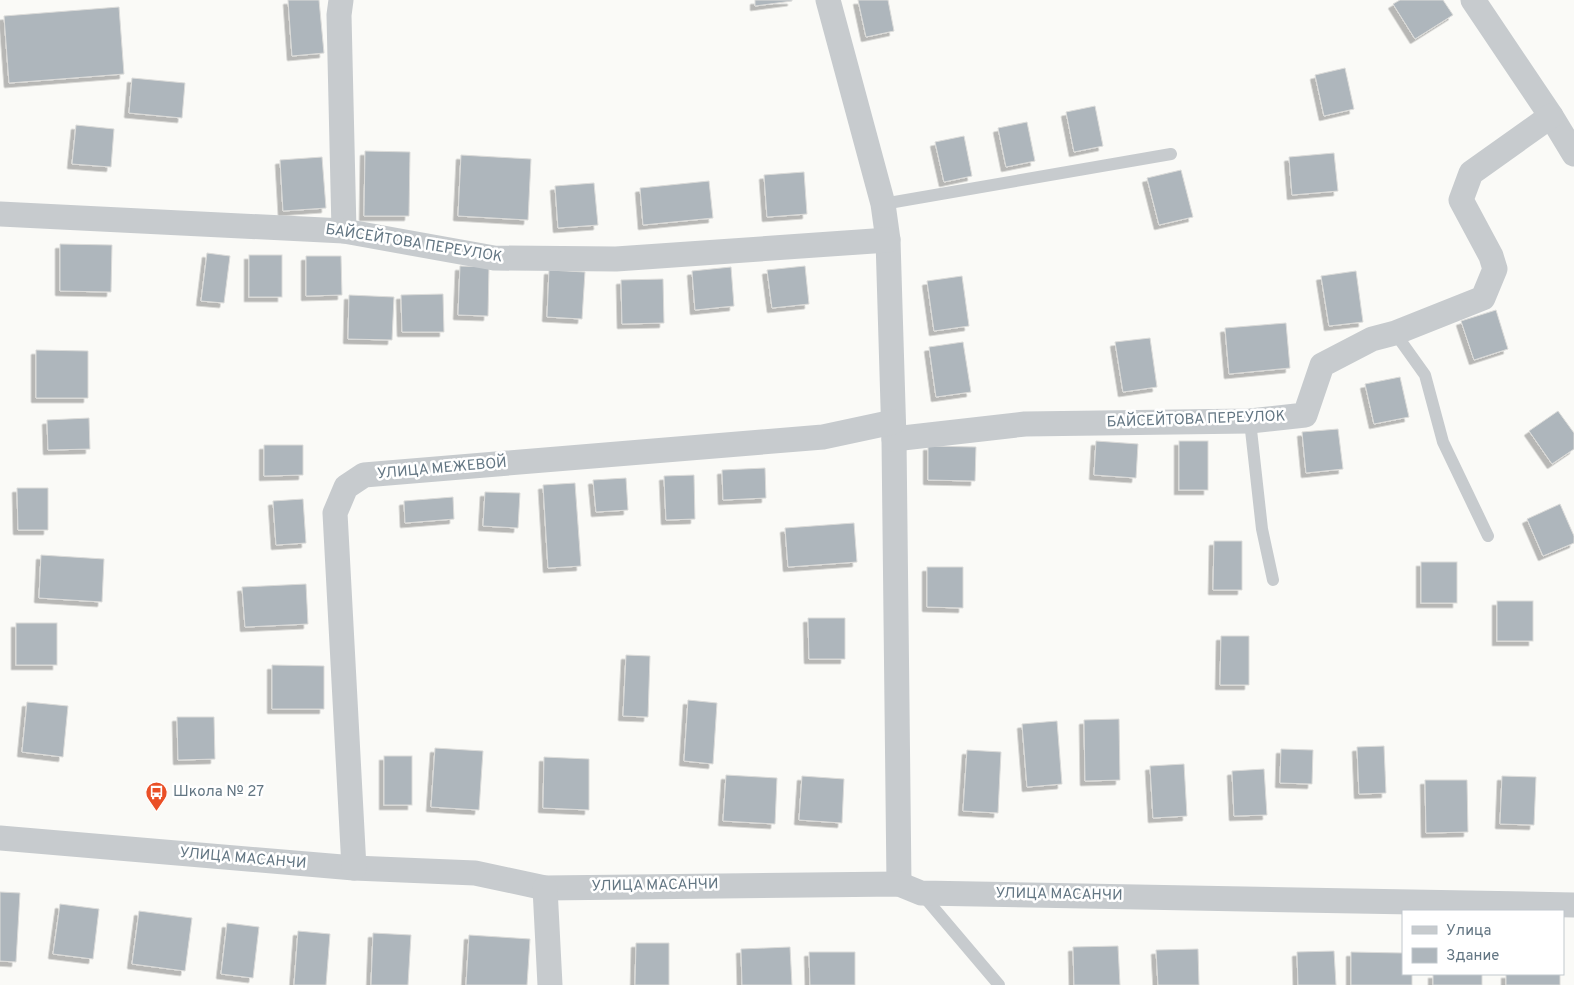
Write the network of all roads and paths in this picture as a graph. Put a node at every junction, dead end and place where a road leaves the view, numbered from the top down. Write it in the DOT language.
graph roads {
  1 [pos="341,0"];
  2 [pos="828,0"];
  3 [pos="1473,0"];
  4 [pos="1551,116"];
  5 [pos="1171,154"];
  6 [pos="1574,154"];
  7 [pos="883,204"];
  8 [pos="0,214"];
  9 [pos="344,231"];
  10 [pos="888,240"];
  11 [pos="1395,333"];
  12 [pos="1250,421"];
  13 [pos="894,431"];
  14 [pos="1488,536"];
  15 [pos="1273,580"];
  16 [pos="0,838"];
  17 [pos="354,868"];
  18 [pos="545,888"];
  19 [pos="910,888"];
  20 [pos="1574,905"];
  21 [pos="550,985"];
  22 [pos="999,985"];
  1 -- 9 [label="street"];
  2 -- 7 [label="street"];
  3 -- 4 [label="street"];
  4 -- 6 [label="street"];
  4 -- 11 [label="street, БАЙСЕЙТОВА ПЕРЕУЛОК"];
  5 -- 7 [label="lane"];
  7 -- 10 [label="street"];
  8 -- 9 [label="street, БАЙСЕЙТОВА ПЕРЕУЛОК"];
  9 -- 10 [label="street, БАЙСЕЙТОВА ПЕРЕУЛОК"];
  10 -- 13 [label="street"];
  11 -- 12 [label="street, БАЙСЕЙТОВА ПЕРЕУЛОК"];
  11 -- 14 [label="lane"];
  12 -- 13 [label="street, БАЙСЕЙТОВА ПЕРЕУЛОК"];
  12 -- 15 [label="lane"];
  13 -- 17 [label="street, УЛИЦА МЕЖЕВОЙ"];
  13 -- 19 [label="street"];
  16 -- 17 [label="street, УЛИЦА МАСАНЧИ"];
  17 -- 18 [label="street, УЛИЦА МАСАНЧИ"];
  18 -- 19 [label="street, УЛИЦА МАСАНЧИ"];
  18 -- 21 [label="street"];
  19 -- 20 [label="street, УЛИЦА МАСАНЧИ"];
  19 -- 22 [label="lane"];
}
